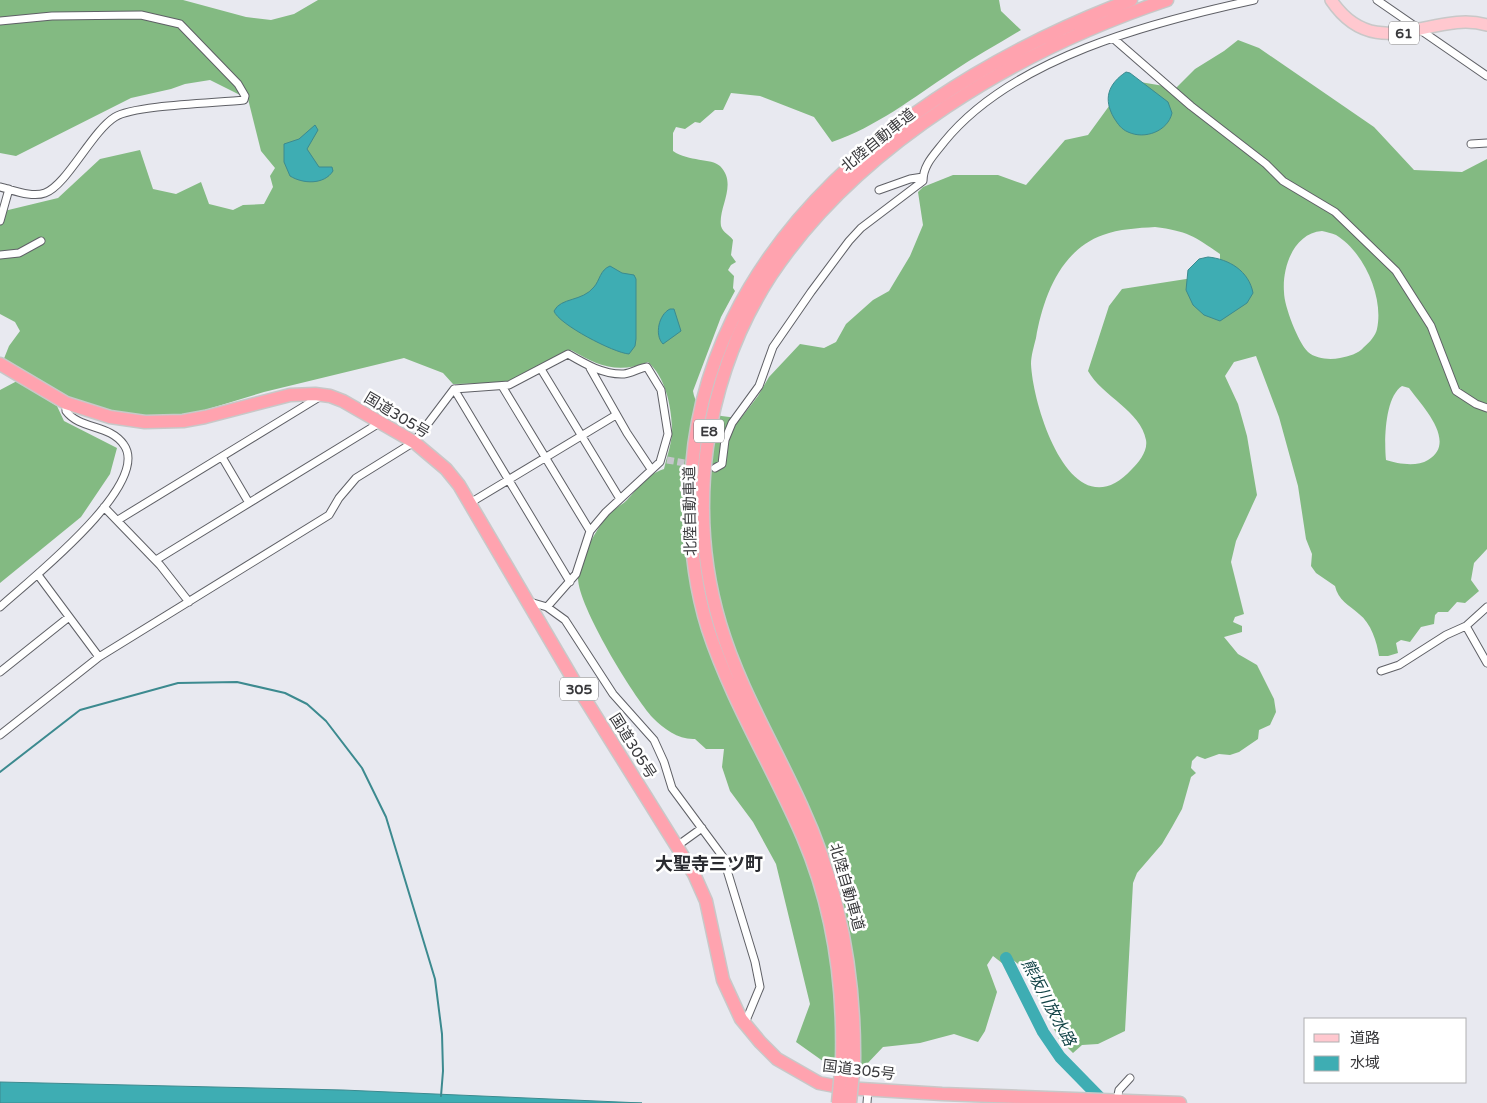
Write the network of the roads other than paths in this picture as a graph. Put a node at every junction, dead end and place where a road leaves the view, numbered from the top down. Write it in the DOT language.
graph roads {
  1 [pos="1131,0"];
  2 [pos="1166,0"];
  3 [pos="1254,0"];
  4 [pos="1331,0"];
  5 [pos="1376,0"];
  6 [pos="0,20"];
  7 [pos="1487,25"];
  8 [pos="1419,30"];
  9 [pos="1114,39"];
  10 [pos="1487,76"];
  11 [pos="1487,143"];
  12 [pos="1471,144"];
  13 [pos="923,178"];
  14 [pos="0,187"];
  15 [pos="9,189"];
  16 [pos="879,190"];
  17 [pos="0,221"];
  18 [pos="42,241"];
  19 [pos="0,255"];
  20 [pos="0,364"];
  21 [pos="590,368"];
  22 [pos="541,369"];
  23 [pos="502,386"];
  24 [pos="454,389"];
  25 [pos="323,395"];
  26 [pos="66,403"];
  27 [pos="1487,408"];
  28 [pos="616,415"];
  29 [pos="381,422"];
  30 [pos="582,437"];
  31 [pos="414,442"];
  32 [pos="222,457"];
  33 [pos="545,459"];
  34 [pos="715,468"];
  35 [pos="651,469"];
  36 [pos="509,480"];
  37 [pos="620,499"];
  38 [pos="249,503"];
  39 [pos="470,503"];
  40 [pos="104,507"];
  41 [pos="118,520"];
  42 [pos="590,531"];
  43 [pos="156,560"];
  44 [pos="38,575"];
  45 [pos="570,582"];
  46 [pos="189,602"];
  47 [pos="530,602"];
  48 [pos="0,607"];
  49 [pos="548,607"];
  50 [pos="1487,607"];
  51 [pos="69,617"];
  52 [pos="1466,626"];
  53 [pos="99,657"];
  54 [pos="1487,663"];
  55 [pos="1381,671"];
  56 [pos="0,672"];
  57 [pos="0,735"];
  58 [pos="702,828"];
  59 [pos="677,846"];
  60 [pos="744,1023"];
  61 [pos="848,1061"];
  62 [pos="1130,1078"];
  63 [pos="867,1097"];
  64 [pos="1114,1100"];
  65 [pos="838,1103"];
  66 [pos="850,1103"];
  67 [pos="1180,1103"];
  1 -- 61 [label="highway, 北陸自動車道 / E8"];
  2 -- 61 [label="highway, 北陸自動車道 / E8"];
  3 -- 9 [label="street"];
  4 -- 8 [label="main road, 61"];
  5 -- 8 [label="street"];
  6 -- 15 [label="street"];
  7 -- 8 [label="main road, 61"];
  8 -- 10 [label="street"];
  9 -- 13 [label="street"];
  9 -- 27 [label="street"];
  11 -- 12 [label="street"];
  13 -- 16 [label="street"];
  13 -- 34 [label="street"];
  14 -- 15 [label="street"];
  15 -- 17 [label="street"];
  18 -- 19 [label="street"];
  20 -- 26 [label="highway, 国道305号 / 305"];
  21 -- 22 [label="street"];
  21 -- 28 [label="street"];
  21 -- 35 [label="street"];
  22 -- 23 [label="street"];
  22 -- 30 [label="street"];
  23 -- 24 [label="street"];
  23 -- 33 [label="street"];
  24 -- 31 [label="street"];
  24 -- 36 [label="street"];
  25 -- 26 [label="highway, 国道305号 / 305"];
  25 -- 29 [label="highway, 国道305号 / 305"];
  25 -- 32 [label="street"];
  26 -- 40 [label="street"];
  28 -- 30 [label="street"];
  28 -- 35 [label="street"];
  29 -- 31 [label="highway, 国道305号 / 305"];
  29 -- 38 [label="street"];
  30 -- 33 [label="street"];
  30 -- 37 [label="street"];
  31 -- 39 [label="highway, 国道305号 / 305"];
  31 -- 46 [label="street"];
  32 -- 38 [label="street"];
  32 -- 41 [label="street"];
  33 -- 36 [label="street"];
  33 -- 42 [label="street"];
  35 -- 37 [label="street"];
  36 -- 39 [label="street"];
  36 -- 45 [label="street"];
  37 -- 42 [label="street"];
  38 -- 43 [label="street"];
  39 -- 47 [label="highway, 国道305号 / 305"];
  40 -- 41 [label="street"];
  40 -- 44 [label="street"];
  41 -- 43 [label="street"];
  42 -- 45 [label="street"];
  43 -- 46 [label="street"];
  44 -- 48 [label="street"];
  44 -- 51 [label="street"];
  45 -- 49 [label="street"];
  46 -- 53 [label="street"];
  47 -- 49 [label="street"];
  47 -- 59 [label="highway, 国道305号 / 305"];
  49 -- 58 [label="street"];
  50 -- 52 [label="street"];
  51 -- 53 [label="street"];
  51 -- 56 [label="street"];
  52 -- 54 [label="street"];
  52 -- 55 [label="street"];
  53 -- 57 [label="street"];
  58 -- 59 [label="street"];
  58 -- 60 [label="street"];
  59 -- 60 [label="highway, 国道305号 / 305"];
  60 -- 63 [label="highway, 国道305号 / 305"];
  61 -- 65 [label="highway, 北陸自動車道 / E8, bridge"];
  61 -- 66 [label="highway, 北陸自動車道 / E8, bridge"];
  62 -- 64 [label="street"];
  63 -- 64 [label="highway, 国道305号 / 305"];
  64 -- 67 [label="highway, 国道305号 / 305"];
}
